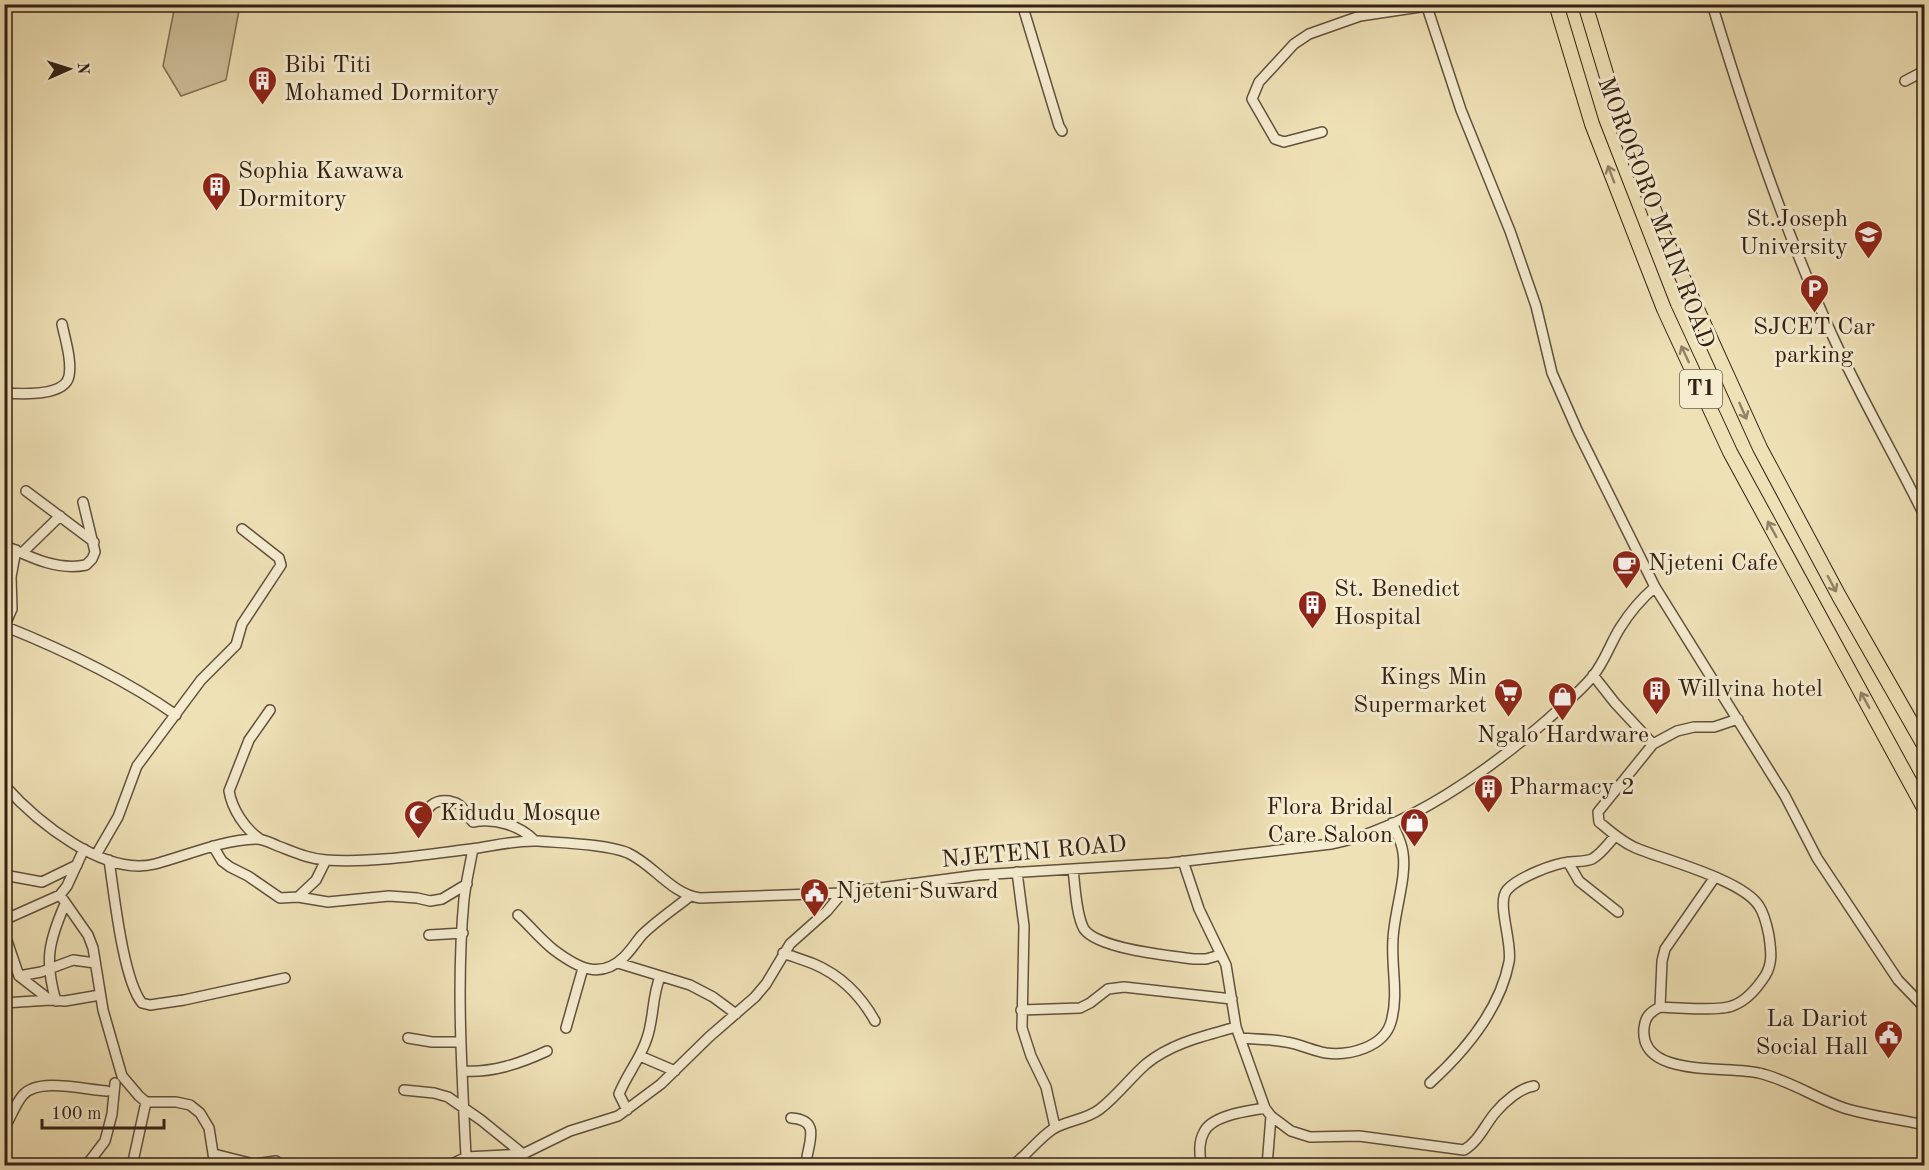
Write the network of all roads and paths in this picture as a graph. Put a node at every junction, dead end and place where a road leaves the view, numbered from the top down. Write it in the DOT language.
graph roads {
  1 [pos="1022,4"];
  2 [pos="1556,4"];
  3 [pos="1585,4"];
  4 [pos="1712,4"];
  5 [pos="1423,6"];
  6 [pos="1924,71"];
  7 [pos="1905,81"];
  8 [pos="1062,131"];
  9 [pos="1322,132"];
  10 [pos="62,324"];
  11 [pos="4,393"];
  12 [pos="26,491"];
  13 [pos="83,502"];
  14 [pos="1924,515"];
  15 [pos="60,516"];
  16 [pos="242,529"];
  17 [pos="94,542"];
  18 [pos="4,545"];
  19 [pos="20,551"];
  20 [pos="1655,587"];
  21 [pos="5,627"];
  22 [pos="1593,675"];
  23 [pos="270,711"];
  24 [pos="176,715"];
  25 [pos="1738,719"];
  26 [pos="1922,741"];
  27 [pos="1653,744"];
  28 [pos="4,785"];
  29 [pos="1924,808"];
  30 [pos="422,821"];
  31 [pos="1392,823"];
  32 [pos="1615,836"];
  33 [pos="260,839"];
  34 [pos="535,841"];
  35 [pos="213,846"];
  36 [pos="84,849"];
  37 [pos="473,849"];
  38 [pos="96,855"];
  39 [pos="109,860"];
  40 [pos="326,860"];
  41 [pos="1183,861"];
  42 [pos="1568,862"];
  43 [pos="77,865"];
  44 [pos="1073,869"];
  45 [pos="1017,872"];
  46 [pos="4,875"];
  47 [pos="1715,877"];
  48 [pos="467,884"];
  49 [pos="842,893"];
  50 [pos="298,897"];
  51 [pos="689,897"];
  52 [pos="63,899"];
  53 [pos="1618,912"];
  54 [pos="518,915"];
  55 [pos="4,920"];
  56 [pos="4,932"];
  57 [pos="463,933"];
  58 [pos="429,936"];
  59 [pos="783,953"];
  60 [pos="1220,955"];
  61 [pos="95,963"];
  62 [pos="618,963"];
  63 [pos="49,968"];
  64 [pos="583,968"];
  65 [pos="19,976"];
  66 [pos="660,977"];
  67 [pos="285,978"];
  68 [pos="100,995"];
  69 [pos="1232,999"];
  70 [pos="53,1000"];
  71 [pos="4,1003"];
  72 [pos="1924,1007"];
  73 [pos="1659,1008"];
  74 [pos="1021,1010"];
  75 [pos="736,1014"];
  76 [pos="875,1021"];
  77 [pos="1236,1027"];
  78 [pos="566,1028"];
  79 [pos="408,1038"];
  80 [pos="1240,1038"];
  81 [pos="460,1041"];
  82 [pos="547,1051"];
  83 [pos="640,1056"];
  84 [pos="462,1071"];
  85 [pos="675,1071"];
  86 [pos="115,1083"];
  87 [pos="1430,1083"];
  88 [pos="1534,1086"];
  89 [pos="404,1090"];
  90 [pos="107,1091"];
  91 [pos="146,1102"];
  92 [pos="463,1108"];
  93 [pos="627,1110"];
  94 [pos="1268,1112"];
  95 [pos="791,1118"];
  96 [pos="1924,1125"];
  97 [pos="1055,1127"];
  98 [pos="4,1128"];
  99 [pos="214,1154"];
  100 [pos="523,1154"];
  101 [pos="465,1157"];
  102 [pos="1021,1162"];
  103 [pos="86,1166"];
  104 [pos="132,1166"];
  105 [pos="215,1166"];
  106 [pos="281,1166"];
  107 [pos="448,1166"];
  108 [pos="526,1166"];
  109 [pos="806,1166"];
  110 [pos="1012,1166"];
  111 [pos="1200,1166"];
  112 [pos="1267,1166"];
  1 -- 8 [label="street"];
  29 -- 2 [label="highway, MOROGORO MAIN ROAD / T1, one-way"];
  3 -- 26 [label="highway, MOROGORO MAIN ROAD / T1, one-way"];
  4 -- 14 [label="street"];
  5 -- 9 [label="street"];
  5 -- 20 [label="street"];
  6 -- 7 [label="street"];
  10 -- 11 [label="street"];
  12 -- 15 [label="street"];
  13 -- 17 [label="street"];
  15 -- 17 [label="street"];
  15 -- 19 [label="street"];
  16 -- 24 [label="street"];
  17 -- 19 [label="street"];
  18 -- 19 [label="street"];
  19 -- 21 [label="street"];
  20 -- 22 [label="street, NJETENI ROAD"];
  20 -- 25 [label="street"];
  21 -- 24 [label="street"];
  22 -- 27 [label="street"];
  22 -- 31 [label="street, NJETENI ROAD"];
  23 -- 33 [label="street"];
  24 -- 38 [label="street"];
  25 -- 27 [label="street"];
  25 -- 72 [label="street"];
  27 -- 32 [label="street"];
  28 -- 36 [label="street"];
  30 -- 34 [label="street"];
  31 -- 41 [label="street, NJETENI ROAD"];
  31 -- 80 [label="street"];
  32 -- 42 [label="street"];
  32 -- 47 [label="street"];
  33 -- 35 [label="street"];
  33 -- 40 [label="street"];
  34 -- 37 [label="street"];
  34 -- 51 [label="street"];
  35 -- 39 [label="street"];
  35 -- 50 [label="street"];
  36 -- 38 [label="street"];
  36 -- 43 [label="street"];
  37 -- 40 [label="street"];
  37 -- 48 [label="street"];
  38 -- 39 [label="street"];
  39 -- 67 [label="street"];
  40 -- 50 [label="street"];
  41 -- 44 [label="street, NJETENI ROAD"];
  41 -- 60 [label="street"];
  42 -- 53 [label="street"];
  42 -- 87 [label="street"];
  43 -- 46 [label="street"];
  43 -- 52 [label="street"];
  44 -- 45 [label="street, NJETENI ROAD"];
  44 -- 60 [label="street"];
  45 -- 49 [label="street, NJETENI ROAD"];
  45 -- 74 [label="street"];
  47 -- 73 [label="street"];
  47 -- 73 [label="street"];
  48 -- 50 [label="street"];
  48 -- 57 [label="street"];
  49 -- 51 [label="street, NJETENI ROAD"];
  49 -- 59 [label="street"];
  51 -- 62 [label="street"];
  52 -- 55 [label="street"];
  52 -- 61 [label="street"];
  52 -- 63 [label="street"];
  54 -- 64 [label="street"];
  56 -- 65 [label="street"];
  57 -- 58 [label="street"];
  57 -- 81 [label="street"];
  59 -- 75 [label="street"];
  59 -- 76 [label="street"];
  60 -- 69 [label="street"];
  61 -- 63 [label="street"];
  61 -- 68 [label="street"];
  62 -- 64 [label="street"];
  62 -- 66 [label="street"];
  63 -- 65 [label="street"];
  63 -- 70 [label="street"];
  64 -- 78 [label="street"];
  65 -- 70 [label="street"];
  66 -- 75 [label="street"];
  66 -- 83 [label="street"];
  68 -- 70 [label="street"];
  68 -- 91 [label="street"];
  69 -- 74 [label="street"];
  69 -- 77 [label="street"];
  70 -- 71 [label="street"];
  73 -- 96 [label="street"];
  74 -- 97 [label="street"];
  75 -- 85 [label="street"];
  77 -- 80 [label="street"];
  77 -- 97 [label="street"];
  79 -- 81 [label="street"];
  80 -- 94 [label="street"];
  81 -- 84 [label="street"];
  82 -- 84 [label="street"];
  83 -- 85 [label="street"];
  83 -- 93 [label="street"];
  84 -- 92 [label="street"];
  85 -- 93 [label="street"];
  86 -- 103 [label="street"];
  88 -- 94 [label="street"];
  89 -- 92 [label="street"];
  90 -- 98 [label="street"];
  91 -- 99 [label="street"];
  91 -- 104 [label="street"];
  92 -- 100 [label="street"];
  92 -- 101 [label="street"];
  93 -- 100 [label="street"];
  94 -- 111 [label="street"];
  94 -- 112 [label="street"];
  95 -- 109 [label="street"];
  97 -- 102 [label="street"];
  99 -- 105 [label="street"];
  99 -- 106 [label="street"];
  100 -- 101 [label="street"];
  100 -- 108 [label="street"];
  101 -- 107 [label="street"];
  102 -- 110 [label="street"];
}
